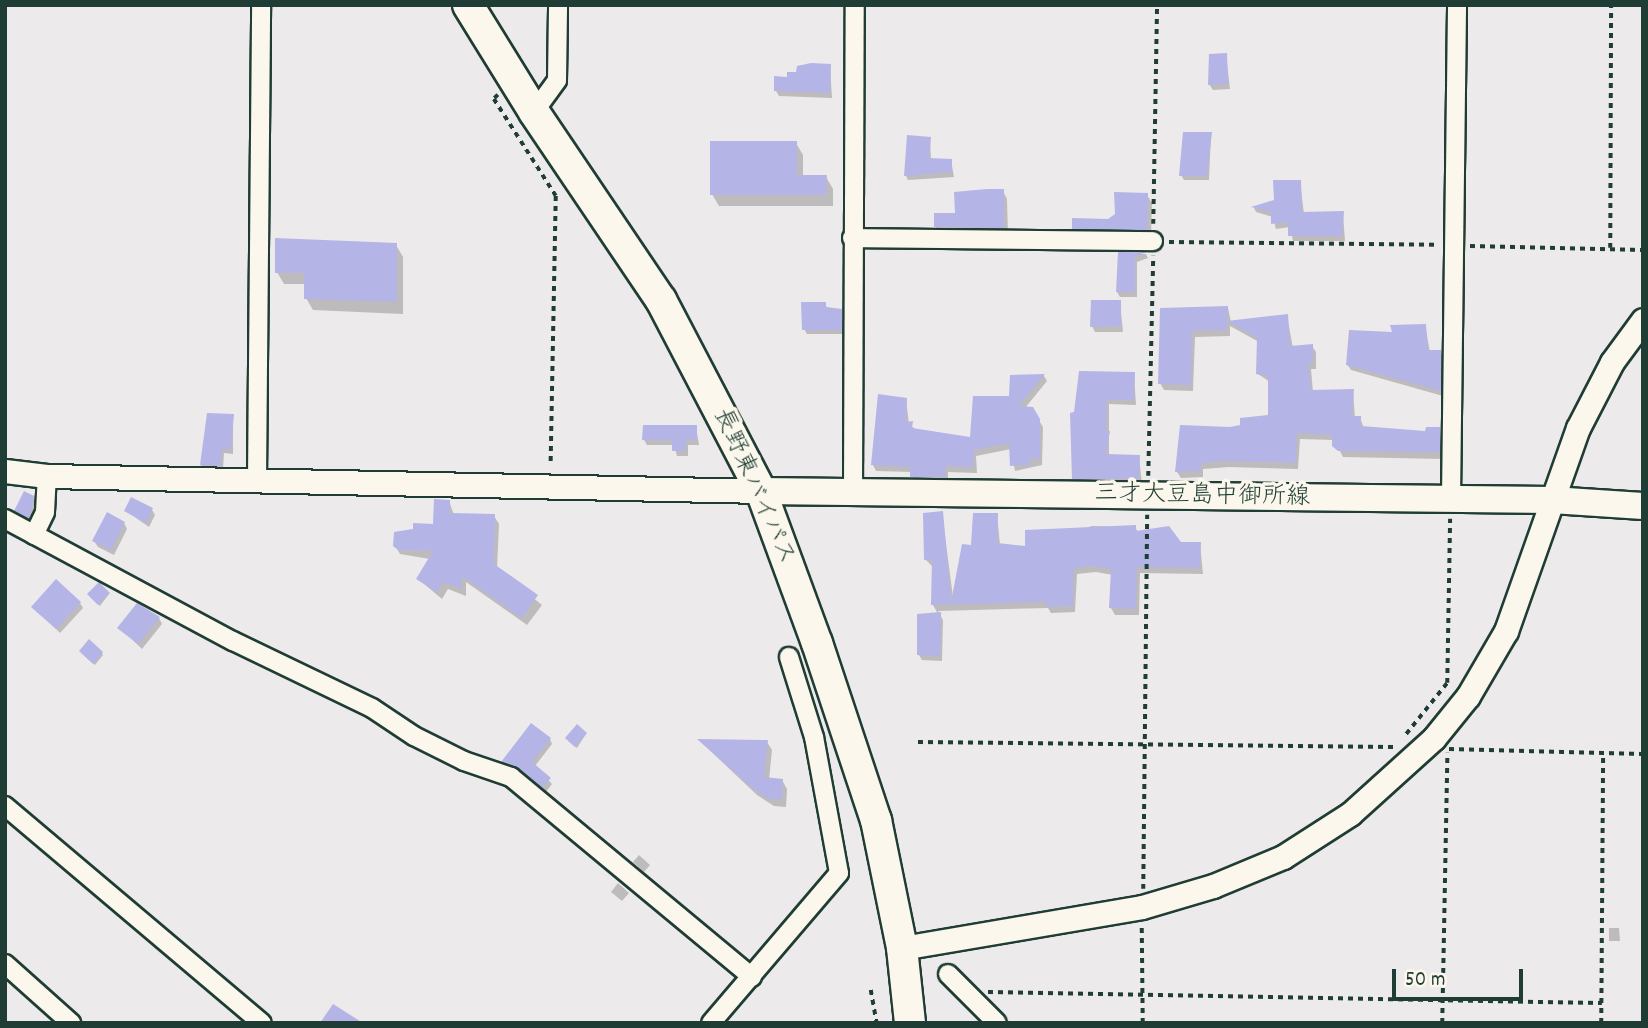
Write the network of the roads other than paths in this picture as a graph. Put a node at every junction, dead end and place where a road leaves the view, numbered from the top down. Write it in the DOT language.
graph roads {
  1 [pos="261,5"];
  2 [pos="468,5"];
  3 [pos="558,5"];
  4 [pos="855,5"];
  5 [pos="1457,5"];
  6 [pos="534,113"];
  7 [pos="852,238"];
  8 [pos="1153,241"];
  9 [pos="1643,320"];
  10 [pos="5,471"];
  11 [pos="47,476"];
  12 [pos="257,480"];
  13 [pos="761,491"];
  14 [pos="853,492"];
  15 [pos="1451,499"];
  16 [pos="1552,500"];
  17 [pos="1643,506"];
  18 [pos="5,519"];
  19 [pos="34,535"];
  20 [pos="789,657"];
  21 [pos="5,806"];
  22 [pos="902,948"];
  23 [pos="5,964"];
  24 [pos="948,974"];
  25 [pos="752,977"];
  26 [pos="71,1023"];
  27 [pos="262,1023"];
  28 [pos="711,1023"];
  29 [pos="910,1023"];
  30 [pos="997,1023"];
  1 -- 12 [label="street"];
  2 -- 6 [label="highway, 長野東バイパス"];
  3 -- 6 [label="street"];
  4 -- 7 [label="street"];
  5 -- 15 [label="street"];
  6 -- 13 [label="highway, 長野東バイパス"];
  7 -- 8 [label="street"];
  7 -- 14 [label="street"];
  9 -- 16 [label="street"];
  10 -- 11 [label="street"];
  11 -- 12 [label="street"];
  11 -- 19 [label="street"];
  12 -- 13 [label="street"];
  13 -- 14 [label="main road, 三才大豆島中御所線"];
  13 -- 22 [label="highway, 長野東バイパス"];
  14 -- 15 [label="main road, 三才大豆島中御所線"];
  15 -- 16 [label="main road, 三才大豆島中御所線"];
  16 -- 17 [label="main road, 三才大豆島中御所線"];
  16 -- 22 [label="street"];
  18 -- 19 [label="street"];
  19 -- 25 [label="street"];
  20 -- 25 [label="street"];
  21 -- 27 [label="street"];
  22 -- 29 [label="highway, 長野東バイパス"];
  23 -- 26 [label="street"];
  24 -- 30 [label="street"];
  25 -- 28 [label="street"];
}
